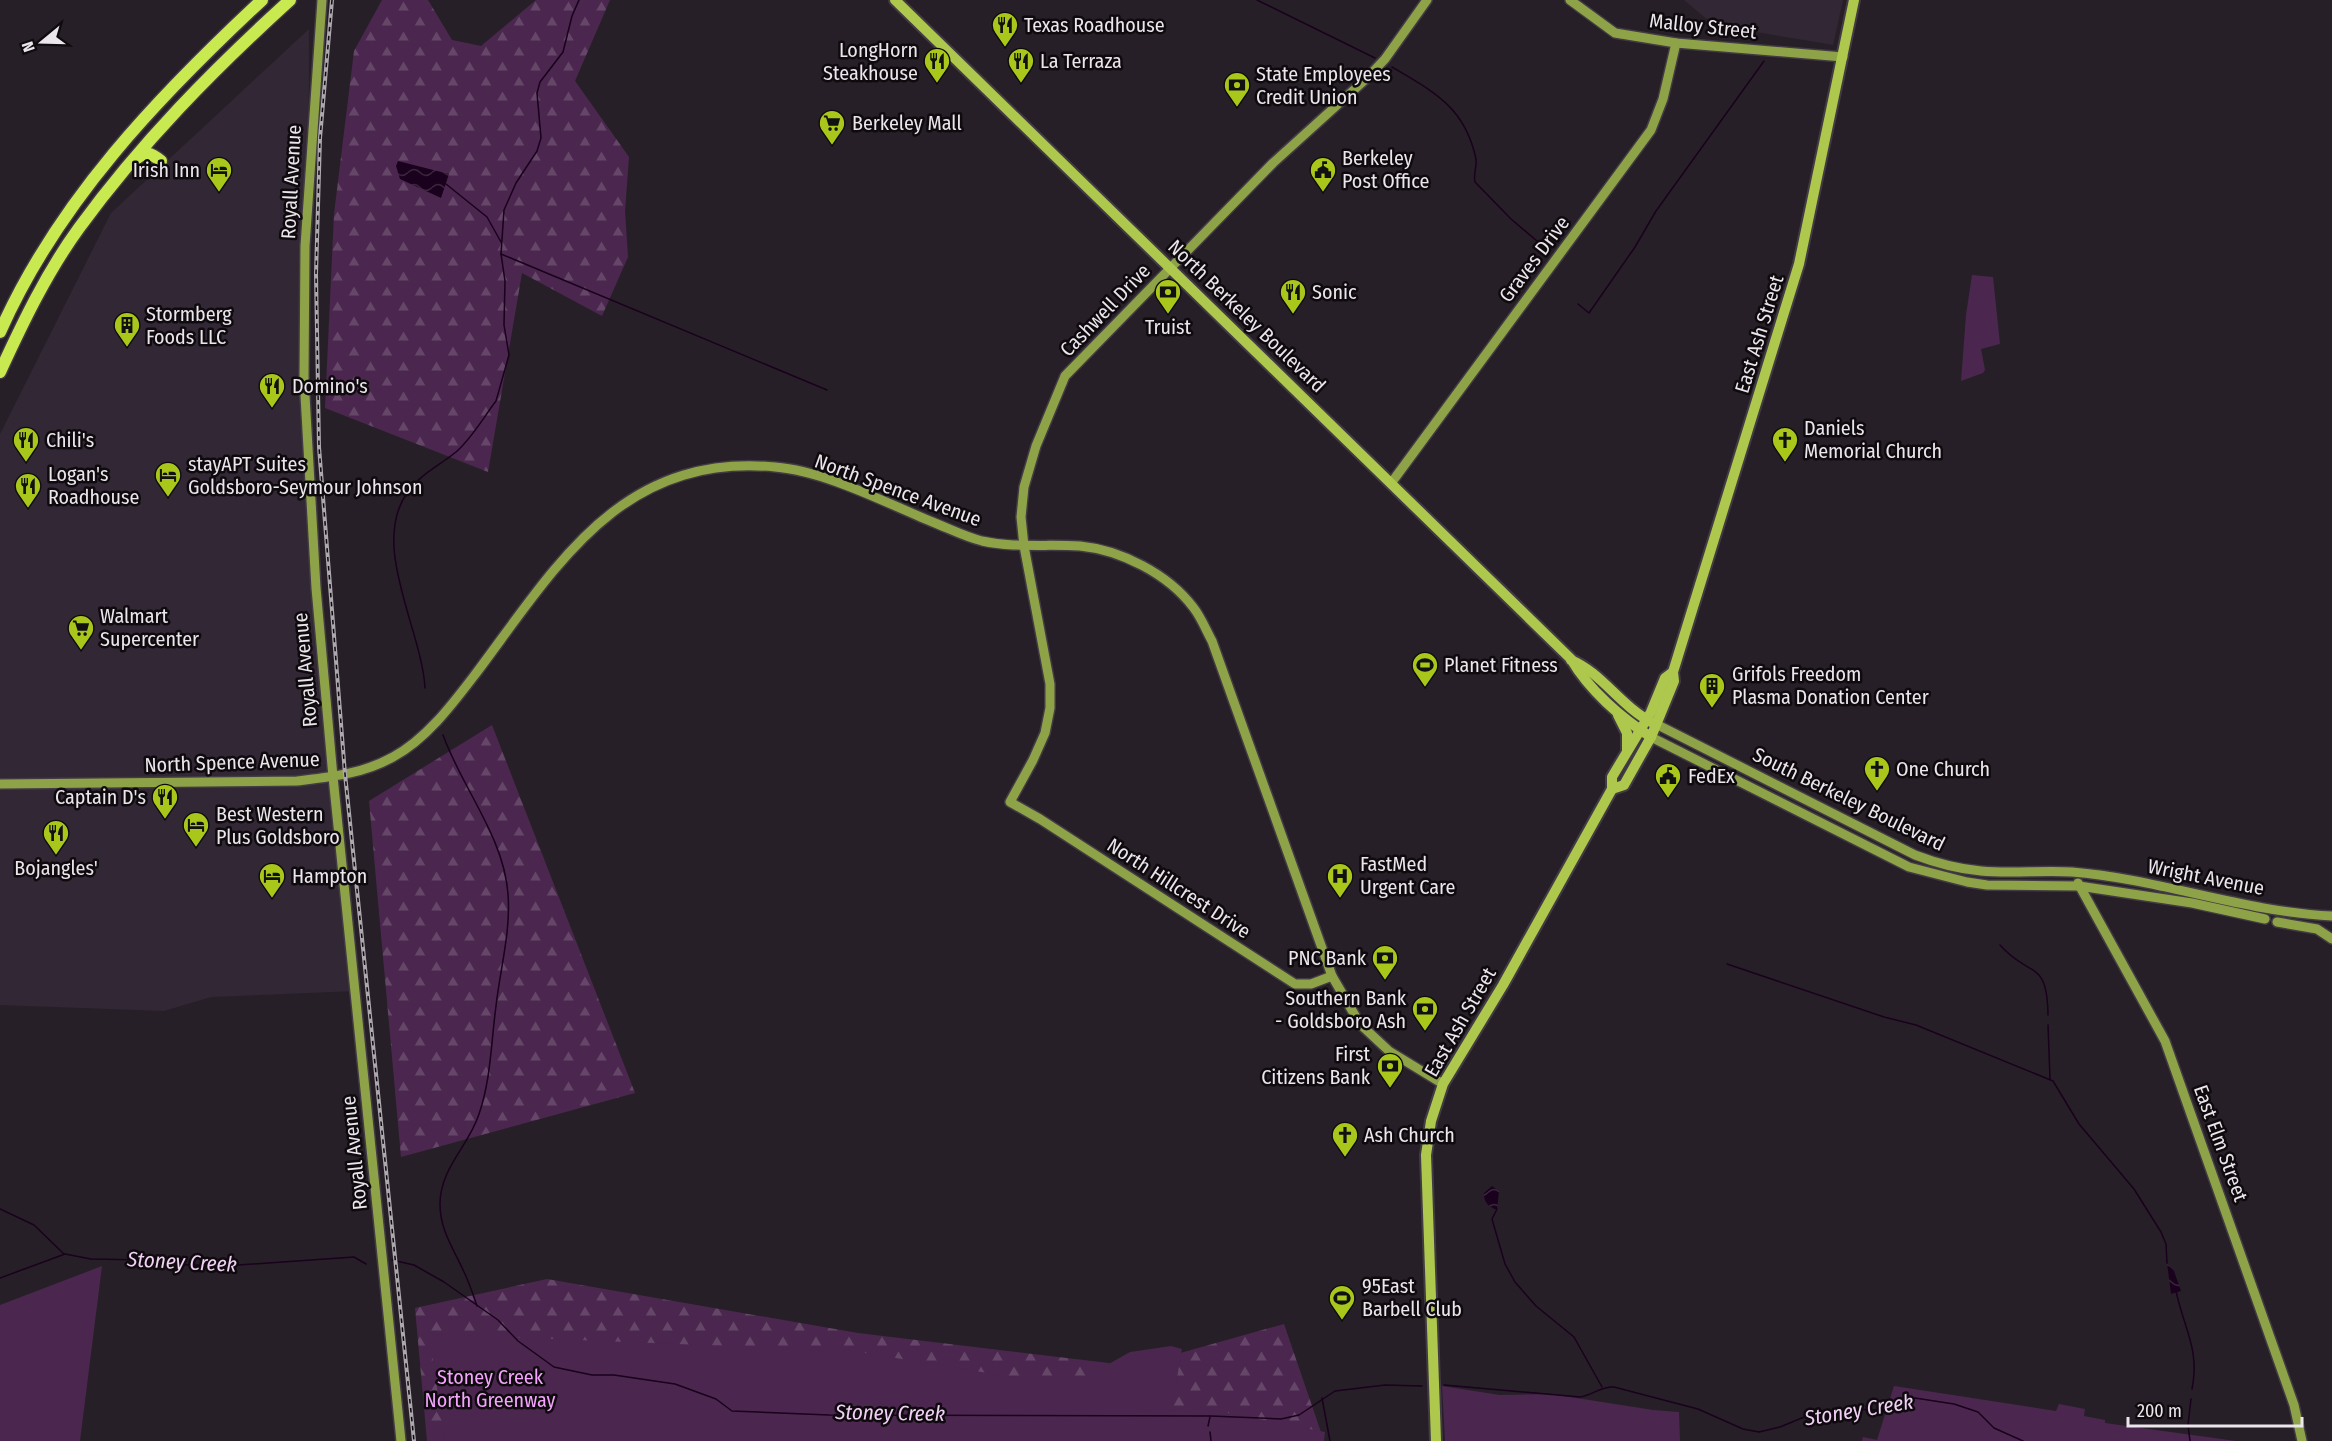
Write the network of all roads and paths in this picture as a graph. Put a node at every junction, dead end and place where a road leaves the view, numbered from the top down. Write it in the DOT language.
graph roads {
  1 [pos="262,0"];
  2 [pos="290,0"];
  3 [pos="321,0"];
  4 [pos="895,0"];
  5 [pos="1427,0"];
  6 [pos="1570,0"];
  7 [pos="1854,0"];
  8 [pos="1676,44"];
  9 [pos="1843,57"];
  10 [pos="154,134"];
  11 [pos="123,171"];
  12 [pos="1172,267"];
  13 [pos="0,332"];
  14 [pos="0,372"];
  15 [pos="1392,482"];
  16 [pos="1024,546"];
  17 [pos="1571,659"];
  18 [pos="1615,709"];
  19 [pos="1651,722"];
  20 [pos="1641,731"];
  21 [pos="1651,737"];
  22 [pos="1626,755"];
  23 [pos="333,777"];
  24 [pos="0,784"];
  25 [pos="1612,789"];
  26 [pos="1010,802"];
  27 [pos="2072,872"];
  28 [pos="2079,886"];
  29 [pos="2332,916"];
  30 [pos="2265,920"];
  31 [pos="2277,922"];
  32 [pos="2332,939"];
  33 [pos="1332,976"];
  34 [pos="1443,1084"];
  35 [pos="401,1441"];
  36 [pos="1436,1441"];
  37 [pos="2302,1441"];
  1 -- 13 [label="highway"];
  2 -- 10 [label="highway"];
  3 -- 23 [label="street, Royall Avenue"];
  4 -- 12 [label="main road, North Berkeley Boulevard"];
  5 -- 12 [label="street, Cashwell Drive"];
  6 -- 8 [label="street, Malloy Street"];
  7 -- 9 [label="main road, East Ash Street"];
  8 -- 9 [label="street, Malloy Street"];
  8 -- 15 [label="street, Graves Drive"];
  9 -- 19 [label="main road, East Ash Street"];
  10 -- 11 [label="highway"];
  10 -- 11 [label="highway"];
  11 -- 14 [label="highway"];
  12 -- 15 [label="main road, North Berkeley Boulevard"];
  12 -- 16 [label="street, Cashwell Drive"];
  15 -- 17 [label="main road, North Berkeley Boulevard"];
  16 -- 23 [label="street, North Spence Avenue"];
  16 -- 26 [label="street, Cashwell Drive"];
  16 -- 33 [label="street, North Spence Avenue"];
  17 -- 18 [label="main road, North Berkeley Boulevard"];
  17 -- 19 [label="main road, North Berkeley Boulevard"];
  18 -- 20 [label="main road, North Berkeley Boulevard"];
  18 -- 22 [label="main road"];
  19 -- 20 [label="main road, East Ash Street"];
  19 -- 21 [label="main road, East Ash Street"];
  19 -- 27 [label="street, South Berkeley Boulevard"];
  20 -- 21 [label="main road, North Berkeley Boulevard"];
  20 -- 22 [label="main road, East Ash Street"];
  21 -- 25 [label="main road, East Ash Street"];
  21 -- 28 [label="street, South Berkeley Boulevard"];
  22 -- 25 [label="main road, East Ash Street"];
  23 -- 24 [label="street, North Spence Avenue"];
  23 -- 35 [label="street, Royall Avenue"];
  25 -- 34 [label="main road, East Ash Street"];
  26 -- 33 [label="street, North Hillcrest Drive"];
  27 -- 28 [label="street, East Elm Street"];
  27 -- 29 [label="street, Wright Avenue"];
  28 -- 30 [label="street, Wright Avenue"];
  28 -- 37 [label="street, East Elm Street"];
  31 -- 32 [label="street, Wright Avenue"];
  33 -- 34 [label="street, North Spence Avenue"];
  34 -- 36 [label="main road, East Ash Street"];
}
